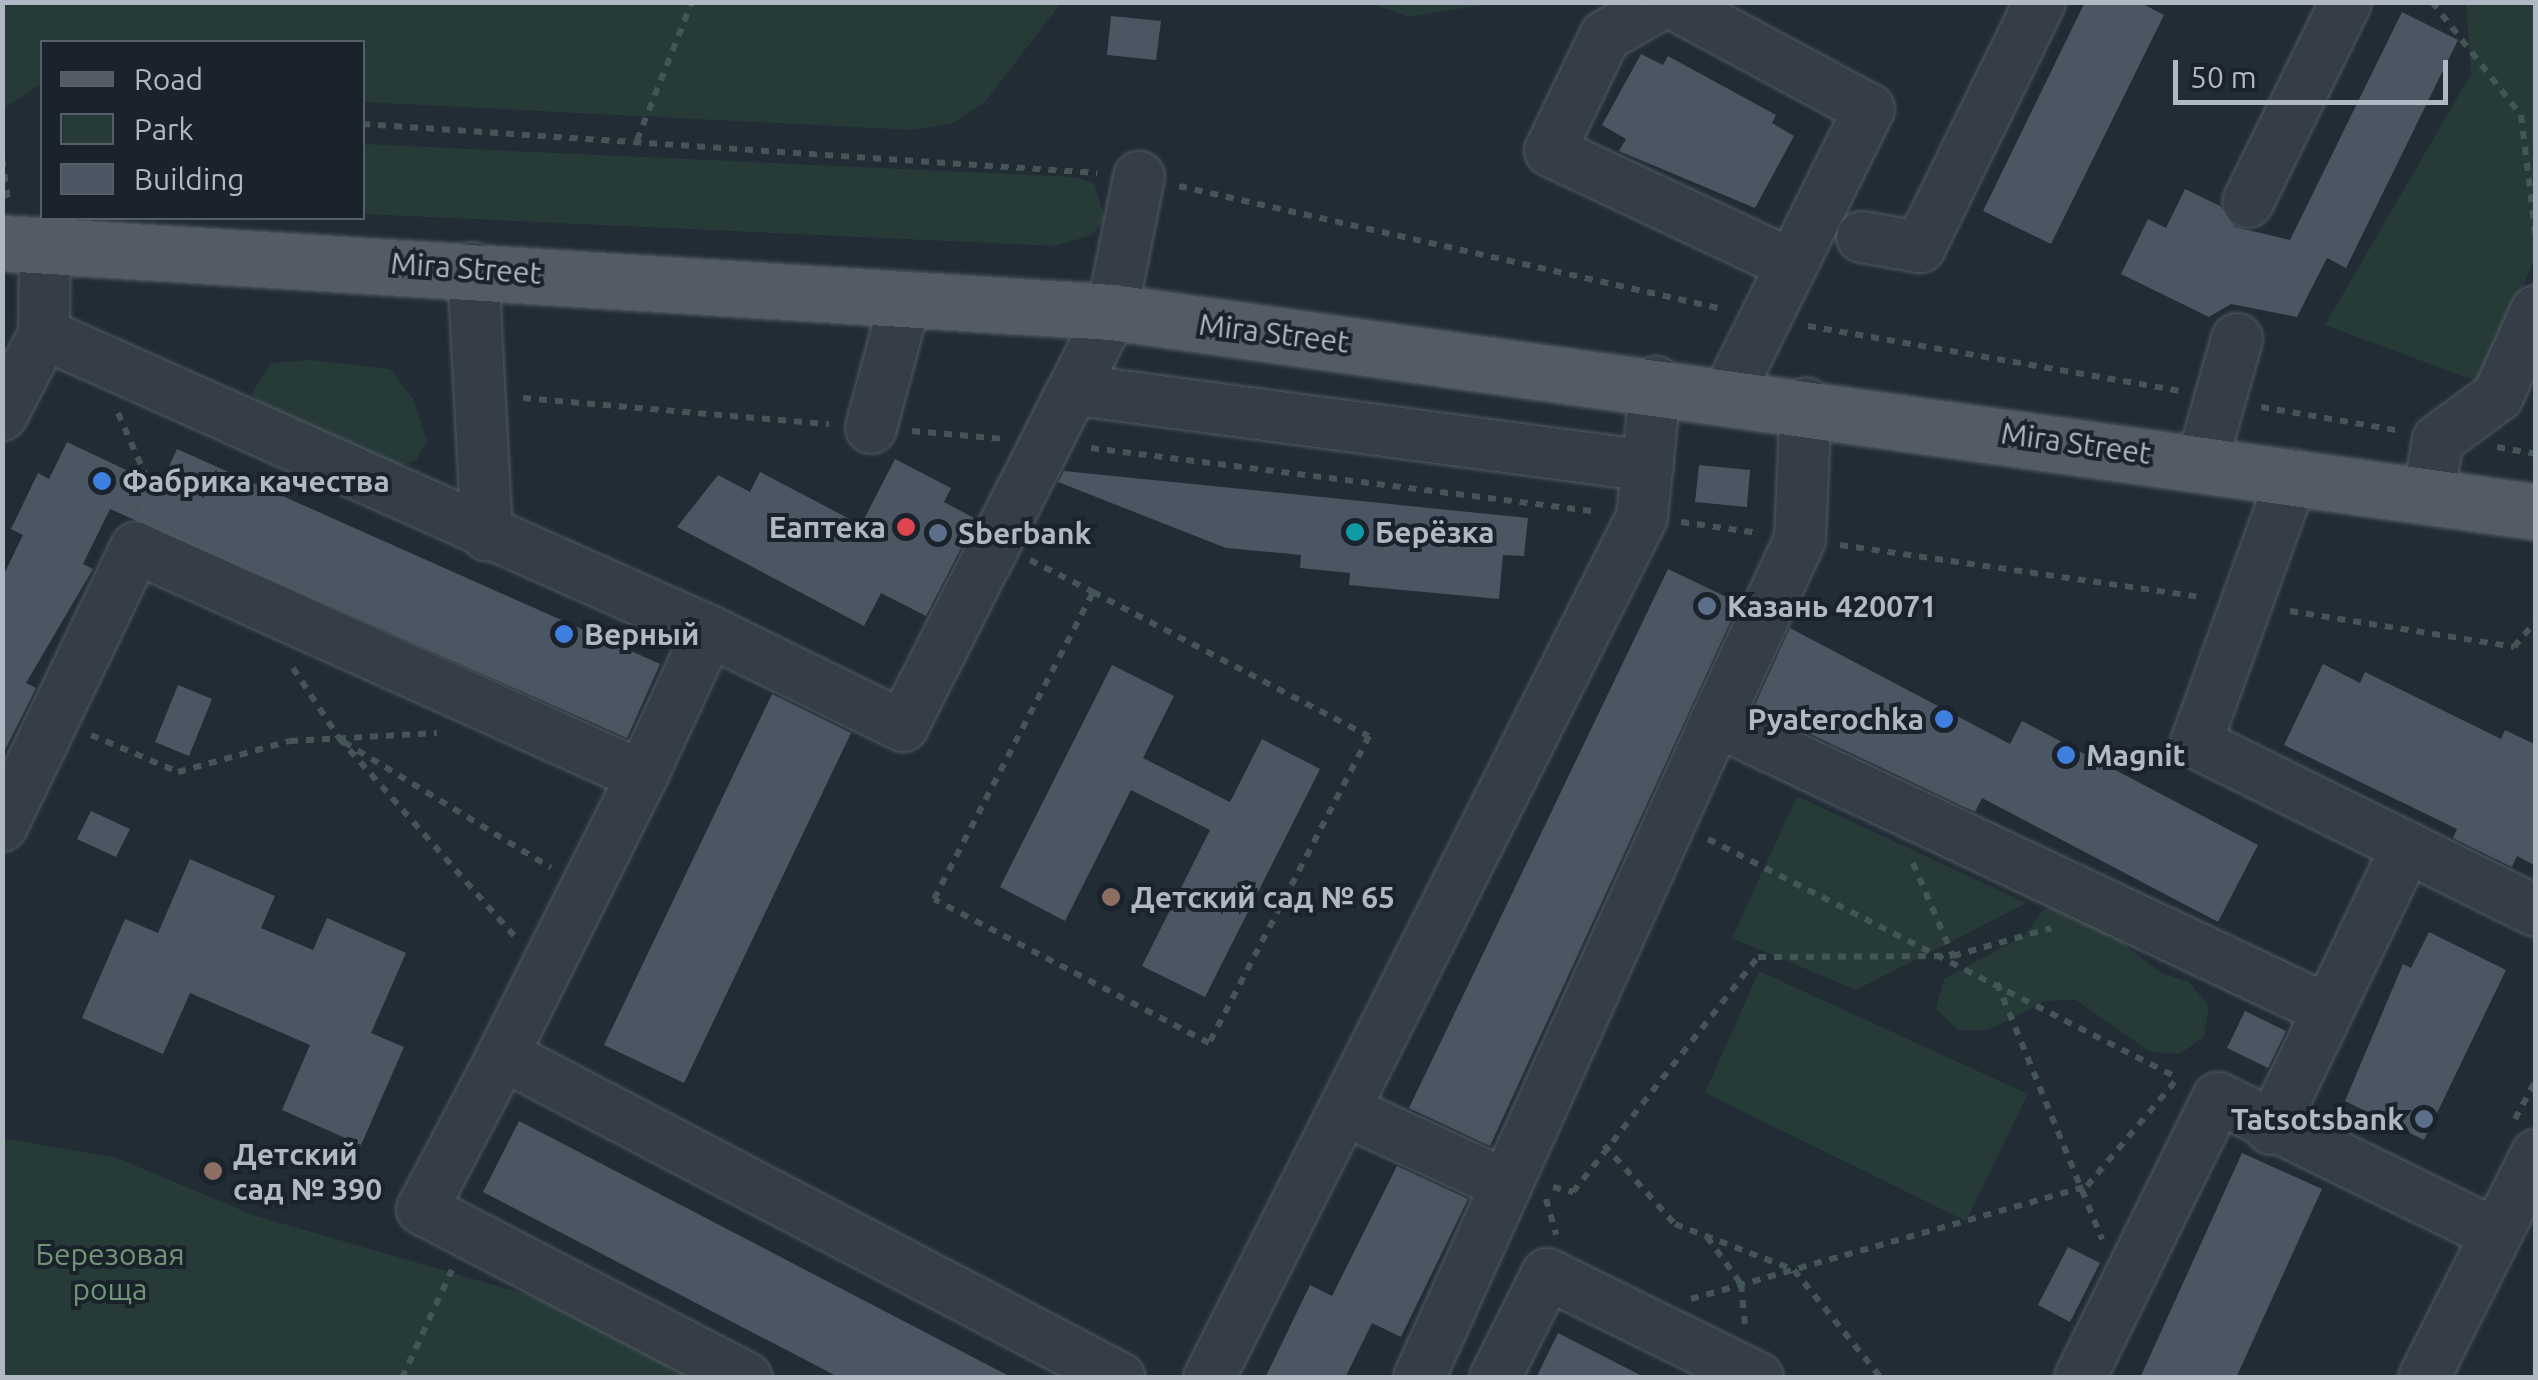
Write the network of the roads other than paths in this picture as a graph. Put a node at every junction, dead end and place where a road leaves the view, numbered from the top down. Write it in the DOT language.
graph roads {
  1 [pos="1667,2"];
  2 [pos="2040,2"];
  3 [pos="2346,2"];
  4 [pos="1139,176"];
  5 [pos="2248,202"];
  6 [pos="18,228"];
  7 [pos="1862,237"];
  8 [pos="1790,264"];
  9 [pos="474,268"];
  10 [pos="906,296"];
  11 [pos="2536,311"];
  12 [pos="1112,312"];
  13 [pos="44,334"];
  14 [pos="2237,339"];
  15 [pos="1656,382"];
  16 [pos="1077,390"];
  17 [pos="1729,392"];
  18 [pos="1806,403"];
  19 [pos="2,415"];
  20 [pos="871,428"];
  21 [pos="2202,462"];
  22 [pos="1648,466"];
  23 [pos="2292,475"];
  24 [pos="2428,497"];
  25 [pos="2536,512"];
  26 [pos="487,536"];
  27 [pos="709,632"];
  28 [pos="1716,721"];
  29 [pos="642,776"];
  30 [pos="2,826"];
  31 [pos="2407,847"];
  32 [pos="2536,911"];
  33 [pos="2328,1010"];
  34 [pos="504,1055"];
  35 [pos="1344,1110"];
  36 [pos="2271,1129"];
  37 [pos="2536,1154"];
  38 [pos="1506,1185"];
  39 [pos="2495,1234"];
  40 [pos="1754,1376"];
  41 [pos="748,1378"];
  42 [pos="1120,1378"];
  43 [pos="1209,1378"];
  44 [pos="1420,1378"];
  45 [pos="1495,1378"];
  46 [pos="2080,1378"];
  47 [pos="2424,1378"];
  1 -- 8 [label="street"];
  1 -- 8 [label="street"];
  2 -- 7 [label="street"];
  3 -- 5 [label="street"];
  4 -- 12 [label="street"];
  6 -- 9 [label="main road, Mira Street"];
  6 -- 13 [label="street"];
  8 -- 17 [label="street"];
  9 -- 10 [label="main road, Mira Street"];
  9 -- 26 [label="street"];
  10 -- 12 [label="main road, Mira Street"];
  10 -- 20 [label="street"];
  11 -- 24 [label="street"];
  12 -- 15 [label="main road, Mira Street"];
  12 -- 16 [label="street"];
  13 -- 19 [label="street"];
  13 -- 26 [label="street"];
  14 -- 21 [label="street"];
  15 -- 17 [label="main road, Mira Street"];
  15 -- 22 [label="street"];
  16 -- 22 [label="street"];
  16 -- 27 [label="street"];
  17 -- 18 [label="main road, Mira Street"];
  18 -- 21 [label="main road, Mira Street"];
  18 -- 28 [label="street"];
  21 -- 23 [label="main road, Mira Street"];
  22 -- 35 [label="street"];
  23 -- 24 [label="main road, Mira Street"];
  23 -- 31 [label="street"];
  24 -- 25 [label="main road, Mira Street"];
  26 -- 27 [label="street"];
  27 -- 29 [label="street"];
  28 -- 33 [label="street"];
  28 -- 38 [label="street"];
  29 -- 30 [label="street"];
  29 -- 34 [label="street"];
  31 -- 32 [label="street"];
  31 -- 33 [label="street"];
  33 -- 36 [label="street"];
  34 -- 41 [label="street"];
  34 -- 42 [label="street"];
  35 -- 38 [label="street"];
  35 -- 43 [label="street"];
  36 -- 39 [label="street"];
  36 -- 46 [label="street"];
  37 -- 39 [label="street"];
  38 -- 44 [label="street"];
  39 -- 47 [label="street"];
  40 -- 45 [label="street"];
}
